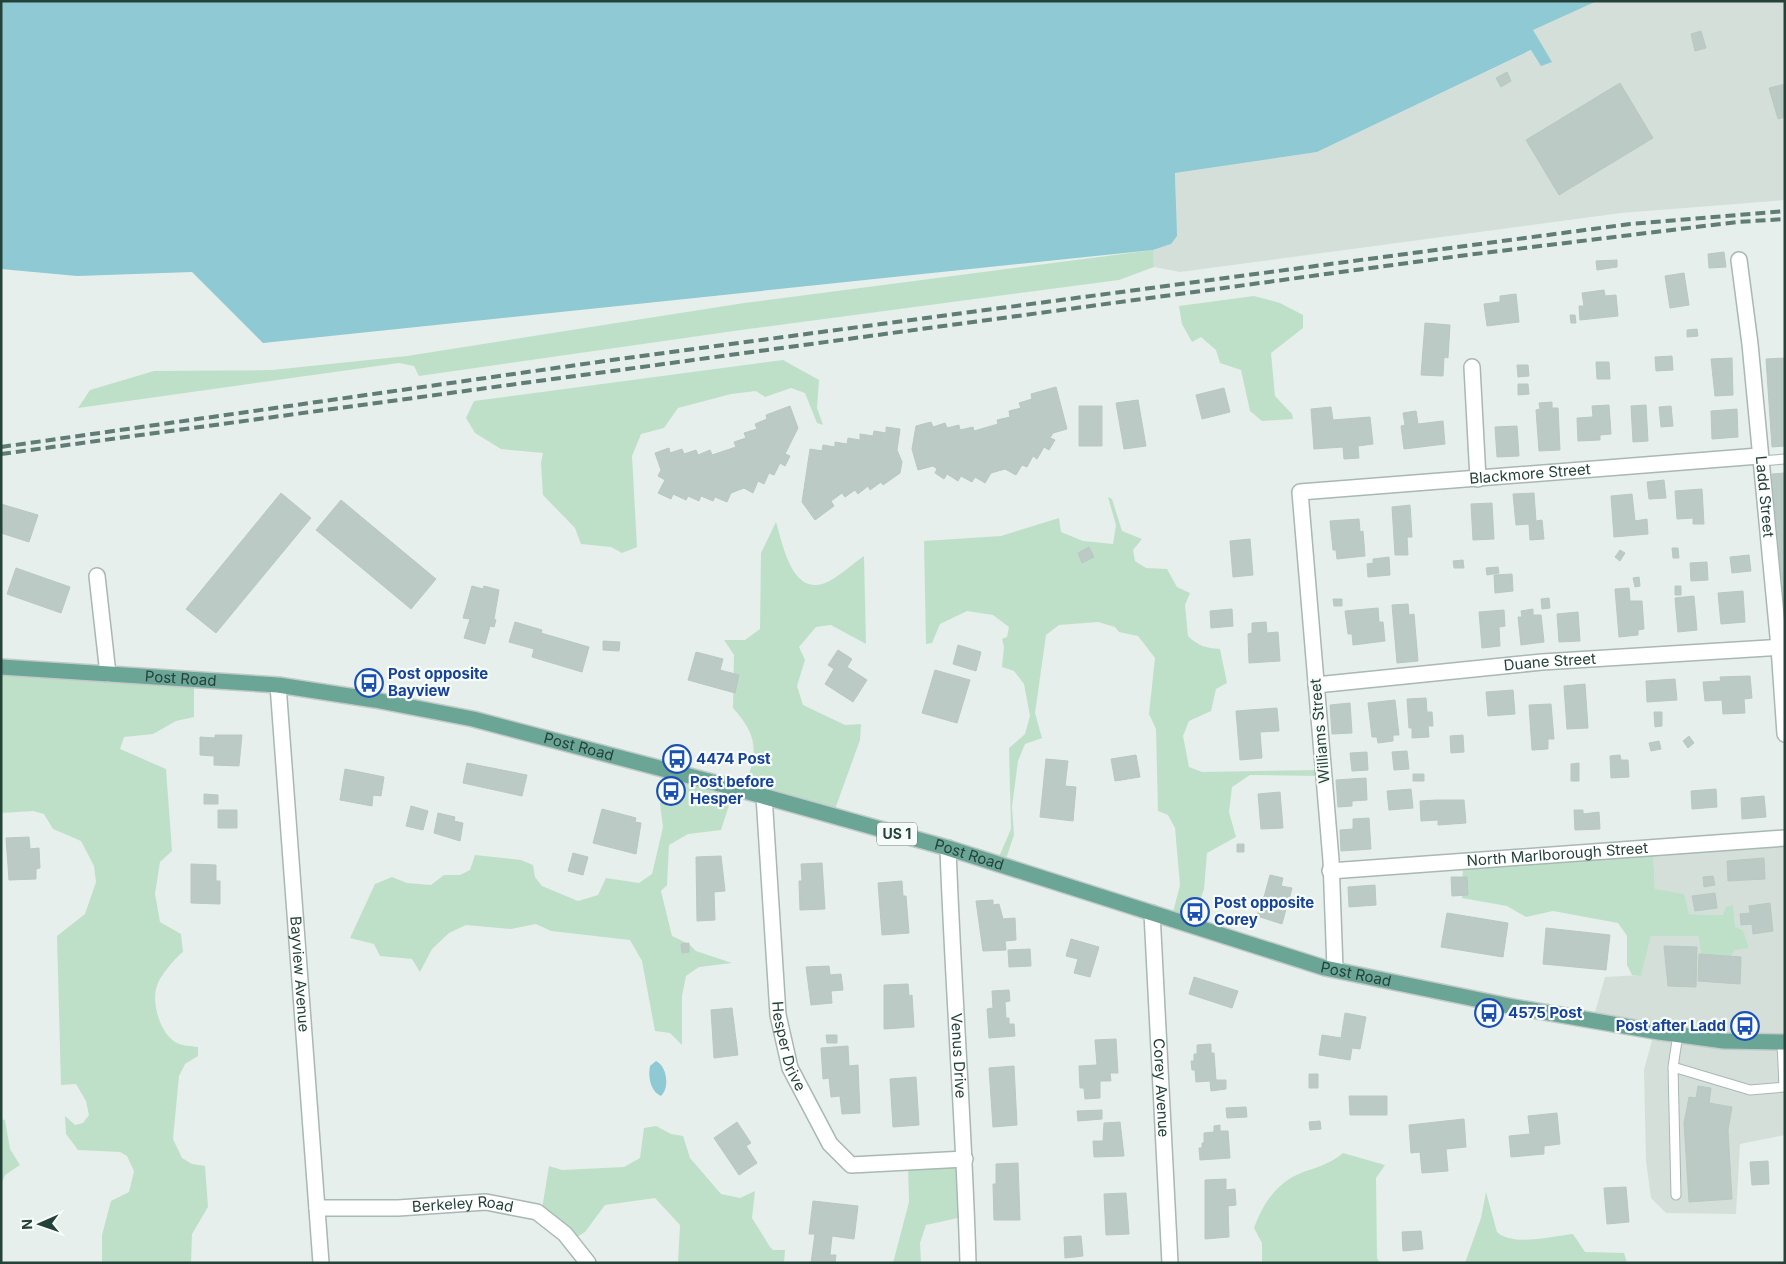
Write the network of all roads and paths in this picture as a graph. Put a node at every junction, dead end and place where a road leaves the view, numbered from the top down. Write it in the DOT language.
graph roads {
  1 [pos="1739,260"];
  2 [pos="1472,367"];
  3 [pos="1760,459"];
  4 [pos="1785,459"];
  5 [pos="1478,479"];
  6 [pos="1300,492"];
  7 [pos="97,576"];
  8 [pos="1782,647"];
  9 [pos="1,667"];
  10 [pos="108,674"];
  11 [pos="278,685"];
  12 [pos="1316,685"];
  13 [pos="1785,734"];
  14 [pos="764,796"];
  15 [pos="1785,838"];
  16 [pos="948,848"];
  17 [pos="1330,871"];
  18 [pos="1152,914"];
  19 [pos="1335,969"];
  20 [pos="1678,1034"];
  21 [pos="1783,1042"];
  22 [pos="1673,1067"];
  23 [pos="1784,1087"];
  24 [pos="965,1159"];
  25 [pos="1676,1196"];
  26 [pos="317,1208"];
  27 [pos="321,1263"];
  28 [pos="588,1263"];
  29 [pos="968,1263"];
  30 [pos="1170,1263"];
  1 -- 3 [label="street, Ladd Street"];
  2 -- 5 [label="street"];
  3 -- 4 [label="lane"];
  3 -- 5 [label="street, Blackmore Street"];
  3 -- 8 [label="street, Ladd Street"];
  5 -- 6 [label="street, Blackmore Street"];
  6 -- 12 [label="street, Williams Street"];
  7 -- 10 [label="street"];
  8 -- 12 [label="street, Duane Street"];
  8 -- 13 [label="street, Ladd Street"];
  9 -- 10 [label="main road, Post Road / US 1"];
  10 -- 11 [label="main road, Post Road / US 1"];
  11 -- 14 [label="main road, Post Road / US 1"];
  11 -- 26 [label="street, Bayview Avenue"];
  12 -- 17 [label="street, Williams Street"];
  14 -- 16 [label="main road, Post Road / US 1"];
  14 -- 24 [label="street, Hesper Drive"];
  15 -- 17 [label="street, North Marlborough Street"];
  16 -- 18 [label="main road, Post Road / US 1"];
  16 -- 24 [label="street, Venus Drive"];
  17 -- 19 [label="street, Williams Street"];
  18 -- 19 [label="main road, Post Road / US 1"];
  18 -- 30 [label="street, Corey Avenue"];
  19 -- 20 [label="main road, Post Road / US 1"];
  20 -- 21 [label="main road, Post Road / US 1"];
  20 -- 22 [label="lane"];
  21 -- 23 [label="lane"];
  22 -- 23 [label="lane"];
  22 -- 25 [label="lane"];
  24 -- 29 [label="street, Venus Drive"];
  26 -- 27 [label="street, Bayview Avenue"];
  26 -- 28 [label="street, Berkeley Road"];
}
